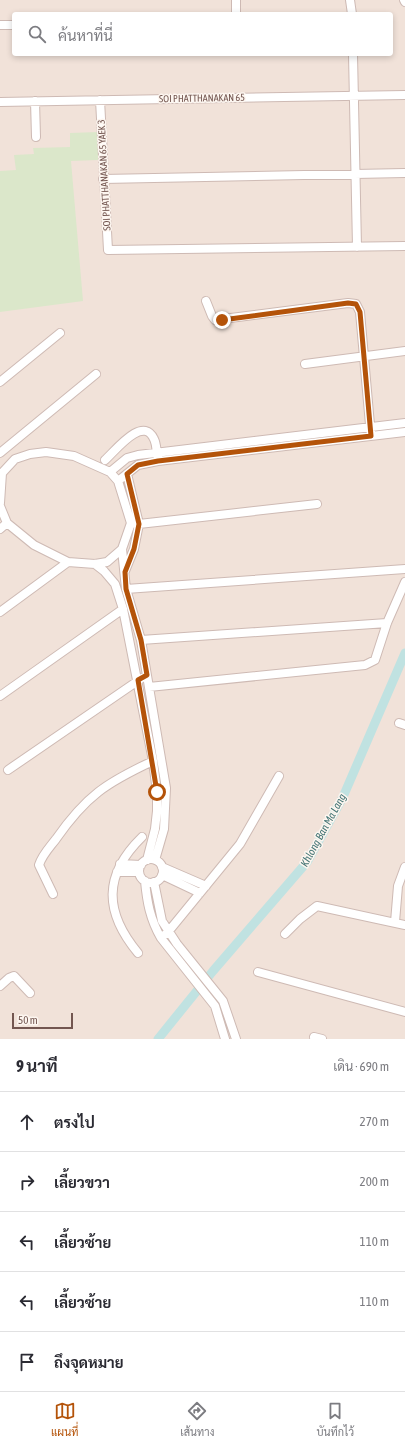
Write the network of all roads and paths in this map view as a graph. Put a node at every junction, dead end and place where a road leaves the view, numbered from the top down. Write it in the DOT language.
graph roads {
  1 [pos="236,0"];
  2 [pos="350,0"];
  3 [pos="236,12"];
  4 [pos="352,12"];
  5 [pos="12,25"];
  6 [pos="0,26"];
  7 [pos="353,56"];
  8 [pos="405,95"];
  9 [pos="354,96"];
  10 [pos="100,100"];
  11 [pos="35,101"];
  12 [pos="0,102"];
  13 [pos="36,136"];
  14 [pos="405,173"];
  15 [pos="355,175"];
  16 [pos="103,179"];
  17 [pos="357,246"];
  18 [pos="405,246"];
  19 [pos="206,301"];
  20 [pos="60,333"];
  21 [pos="405,351"];
  22 [pos="364,358"];
  23 [pos="305,364"];
  24 [pos="96,374"];
  25 [pos="0,382"];
  26 [pos="405,423"];
  27 [pos="371,432"];
  28 [pos="405,432"];
  29 [pos="0,452"];
  30 [pos="157,457"];
  31 [pos="105,460"];
  32 [pos="110,472"];
  33 [pos="1,473"];
  34 [pos="127,474"];
  35 [pos="118,481"];
  36 [pos="0,504"];
  37 [pos="316,504"];
  38 [pos="7,523"];
  39 [pos="135,524"];
  40 [pos="0,529"];
  41 [pos="122,549"];
  42 [pos="68,562"];
  43 [pos="95,564"];
  44 [pos="405,569"];
  45 [pos="125,572"];
  46 [pos="405,582"];
  47 [pos="126,589"];
  48 [pos="123,609"];
  49 [pos="0,612"];
  50 [pos="387,623"];
  51 [pos="141,640"];
  52 [pos="147,675"];
  53 [pos="138,680"];
  54 [pos="149,687"];
  55 [pos="0,696"];
  56 [pos="153,761"];
  57 [pos="8,770"];
  58 [pos="280,776"];
  59 [pos="142,836"];
  60 [pos="146,864"];
  61 [pos="162,867"];
  62 [pos="405,867"];
  63 [pos="118,868"];
  64 [pos="162,876"];
  65 [pos="145,881"];
  66 [pos="154,882"];
  67 [pos="206,886"];
  68 [pos="200,893"];
  69 [pos="54,894"];
  70 [pos="395,922"];
  71 [pos="405,925"];
  72 [pos="168,932"];
  73 [pos="285,934"];
  74 [pos="161,938"];
  75 [pos="138,953"];
  76 [pos="258,972"];
  77 [pos="0,986"];
  78 [pos="30,993"];
  79 [pos="405,1012"];
  80 [pos="314,1036"];
  81 [pos="225,1039"];
  82 [pos="236,1039"];
  83 [pos="322,1039"];
  1 -- 3 [label="street"];
  2 -- 4 [label="street"];
  5 -- 6 [label="street"];
  7 -- 9 [label="street"];
  8 -- 9 [label="street, SOI PHATTHANAKAN 65"];
  9 -- 10 [label="street, SOI PHATTHANAKAN 65"];
  9 -- 15 [label="street"];
  10 -- 11 [label="street, SOI PHATTHANAKAN 65"];
  10 -- 16 [label="street, SOI PHATTHANAKAN 65 YAEK 3"];
  11 -- 12 [label="street, SOI PHATTHANAKAN 65"];
  11 -- 13 [label="street"];
  14 -- 15 [label="street"];
  15 -- 16 [label="street"];
  15 -- 17 [label="street"];
  16 -- 17 [label="street, SOI PHATTHANAKAN 65 YAEK 3"];
  17 -- 18 [label="street"];
  19 -- 22 [label="street"];
  20 -- 25 [label="street"];
  21 -- 22 [label="street"];
  22 -- 23 [label="street"];
  22 -- 27 [label="street"];
  24 -- 29 [label="street"];
  26 -- 27 [label="street"];
  27 -- 28 [label="street"];
  27 -- 30 [label="street"];
  30 -- 31 [label="street"];
  30 -- 32 [label="street"];
  30 -- 34 [label="street"];
  32 -- 33 [label="street"];
  32 -- 35 [label="street"];
  33 -- 36 [label="street"];
  34 -- 35 [label="street"];
  34 -- 39 [label="street"];
  35 -- 39 [label="street"];
  36 -- 38 [label="street"];
  37 -- 39 [label="street"];
  38 -- 40 [label="street"];
  38 -- 42 [label="street"];
  39 -- 41 [label="street"];
  39 -- 45 [label="street"];
  41 -- 43 [label="street"];
  41 -- 45 [label="street"];
  42 -- 43 [label="street"];
  42 -- 49 [label="street"];
  43 -- 48 [label="street"];
  44 -- 47 [label="street"];
  45 -- 47 [label="street"];
  46 -- 50 [label="street"];
  47 -- 51 [label="street"];
  48 -- 53 [label="street"];
  48 -- 55 [label="street"];
  50 -- 51 [label="street"];
  50 -- 54 [label="street"];
  51 -- 52 [label="street"];
  52 -- 53 [label="street"];
  52 -- 54 [label="street"];
  53 -- 56 [label="street"];
  53 -- 57 [label="street"];
  54 -- 60 [label="street"];
  56 -- 60 [label="street"];
  56 -- 69 [label="street"];
  58 -- 67 [label="street"];
  59 -- 63 [label="street"];
  60 -- 61 [label="street"];
  60 -- 63 [label="street"];
  60 -- 65 [label="street"];
  61 -- 64 [label="street"];
  61 -- 67 [label="street"];
  62 -- 70 [label="street"];
  63 -- 75 [label="street"];
  64 -- 66 [label="street"];
  64 -- 68 [label="street"];
  65 -- 66 [label="street"];
  65 -- 74 [label="street"];
  66 -- 72 [label="street"];
  67 -- 68 [label="street"];
  68 -- 72 [label="street"];
  70 -- 71 [label="street"];
  70 -- 73 [label="street"];
  72 -- 74 [label="street"];
  72 -- 82 [label="street"];
  74 -- 81 [label="street"];
  76 -- 79 [label="street"];
  77 -- 78 [label="street"];
  80 -- 83 [label="street"];
}
